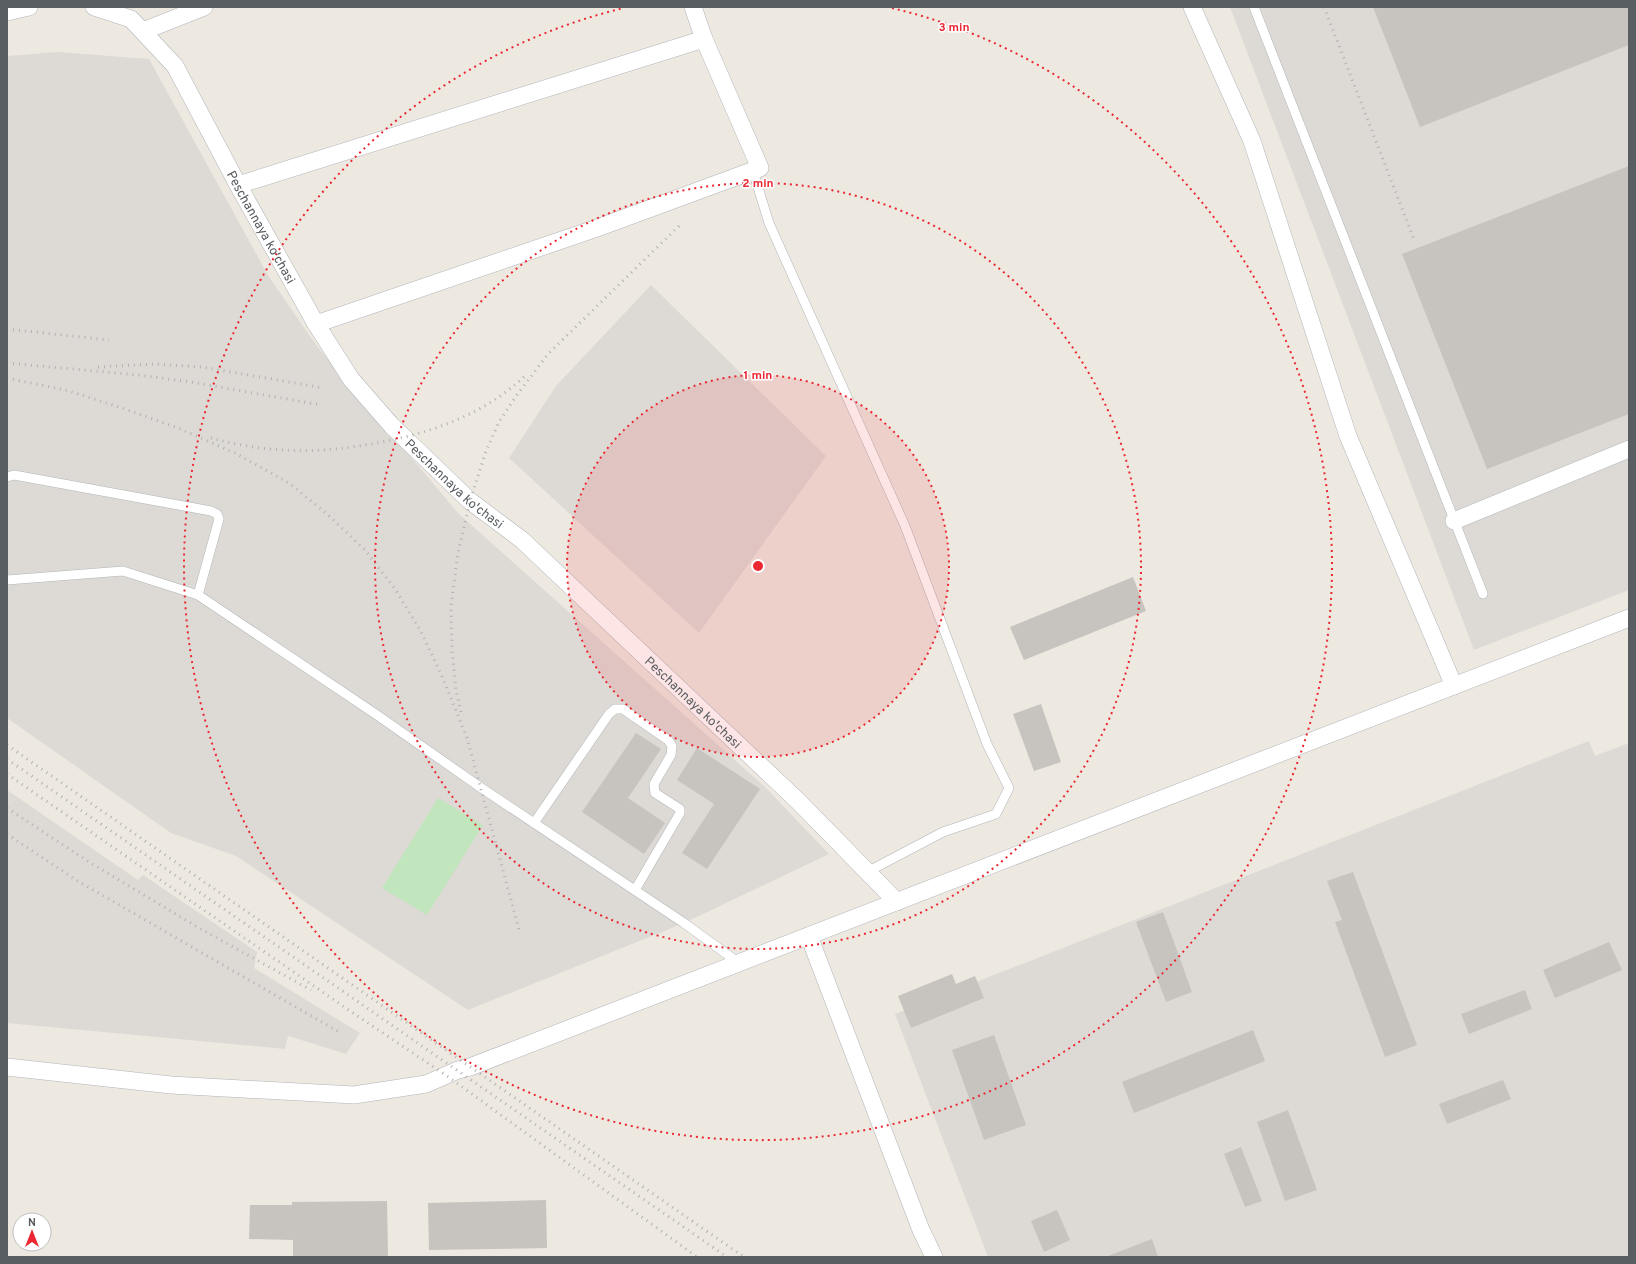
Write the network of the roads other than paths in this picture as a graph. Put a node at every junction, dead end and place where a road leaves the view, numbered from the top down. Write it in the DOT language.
graph roads {
  1 [pos="29,7"];
  2 [pos="94,7"];
  3 [pos="204,7"];
  4 [pos="693,7"];
  5 [pos="1192,7"];
  6 [pos="1254,7"];
  7 [pos="7,12"];
  8 [pos="143,31"];
  9 [pos="704,39"];
  10 [pos="753,171"];
  11 [pos="238,185"];
  12 [pos="316,324"];
  13 [pos="1629,450"];
  14 [pos="7,477"];
  15 [pos="1454,521"];
  16 [pos="7,580"];
  17 [pos="1483,594"];
  18 [pos="198,595"];
  19 [pos="1629,618"];
  20 [pos="1454,686"];
  21 [pos="534,823"];
  22 [pos="867,872"];
  23 [pos="635,890"];
  24 [pos="897,902"];
  25 [pos="809,936"];
  26 [pos="739,963"];
  27 [pos="7,1067"];
  28 [pos="934,1257"];
  1 -- 7 [label="street"];
  2 -- 8 [label="street, Peschannaya ko'chasi"];
  3 -- 8 [label="street"];
  4 -- 9 [label="street"];
  5 -- 20 [label="street"];
  6 -- 15 [label="lane"];
  8 -- 11 [label="street, Peschannaya ko'chasi"];
  9 -- 10 [label="street"];
  9 -- 11 [label="street"];
  10 -- 12 [label="street"];
  10 -- 22 [label="lane"];
  11 -- 12 [label="street, Peschannaya ko'chasi"];
  12 -- 22 [label="street, Peschannaya ko'chasi"];
  13 -- 15 [label="street"];
  14 -- 18 [label="lane"];
  15 -- 17 [label="lane"];
  16 -- 18 [label="lane"];
  18 -- 21 [label="lane"];
  19 -- 20 [label="street"];
  20 -- 24 [label="street"];
  21 -- 23 [label="lane"];
  21 -- 23 [label="lane"];
  22 -- 24 [label="street, Peschannaya ko'chasi"];
  23 -- 26 [label="lane"];
  24 -- 25 [label="street"];
  25 -- 26 [label="street"];
  25 -- 28 [label="street"];
  26 -- 27 [label="street"];
}
